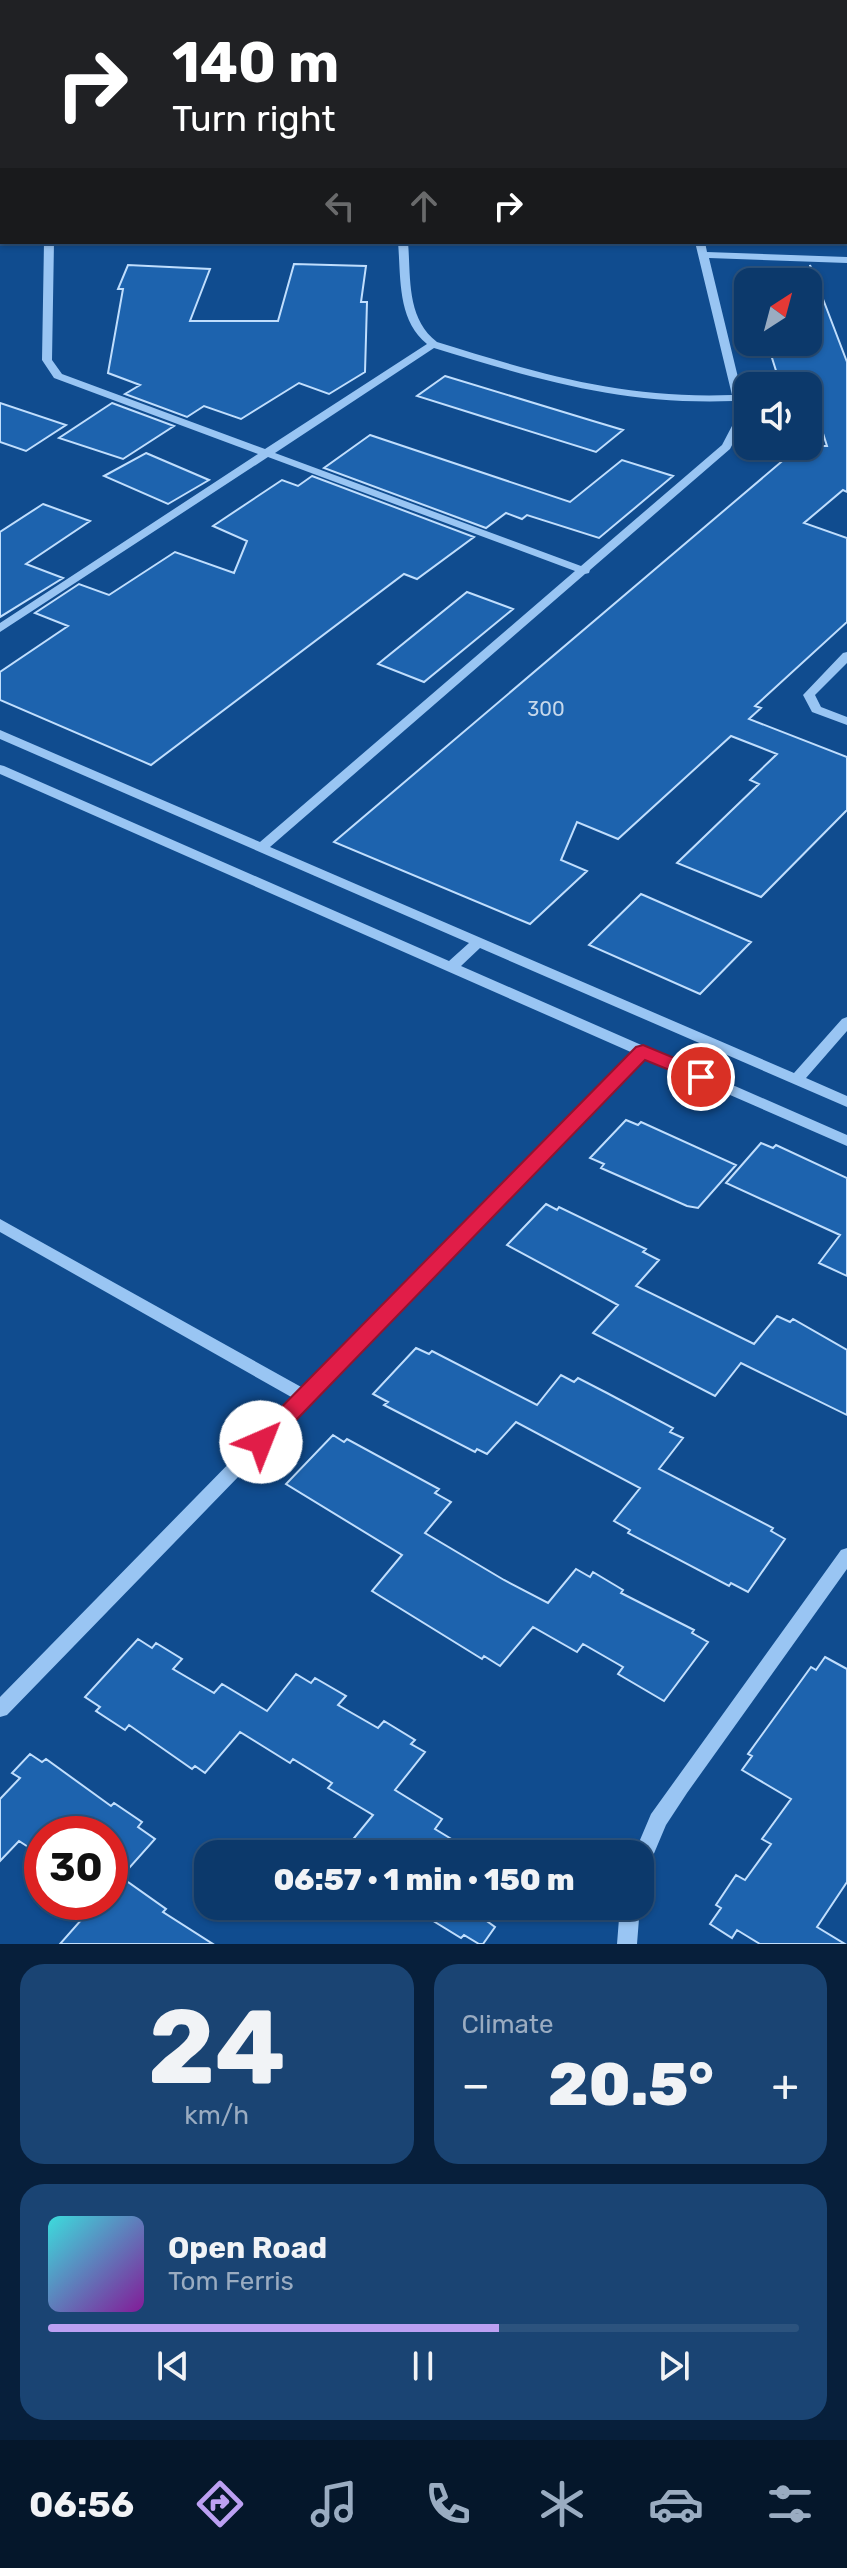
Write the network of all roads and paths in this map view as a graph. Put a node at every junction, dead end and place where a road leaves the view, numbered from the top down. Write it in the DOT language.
graph roads {
  1 [pos="49,244"];
  2 [pos="403,244"];
  3 [pos="700,244"];
  4 [pos="703,255"];
  5 [pos="847,260"];
  6 [pos="433,344"];
  7 [pos="734,382"];
  8 [pos="734,398"];
  9 [pos="734,432"];
  10 [pos="266,454"];
  11 [pos="585,571"];
  12 [pos="0,628"];
  13 [pos="847,656"];
  14 [pos="847,721"];
  15 [pos="0,734"];
  16 [pos="0,769"];
  17 [pos="262,847"];
  18 [pos="479,941"];
  19 [pos="451,967"];
  20 [pos="847,1022"];
  21 [pos="643,1051"];
  22 [pos="797,1079"];
  23 [pos="847,1102"];
  24 [pos="847,1141"];
  25 [pos="0,1225"];
  26 [pos="305,1397"];
  27 [pos="847,1555"];
  28 [pos="0,1709"];
  29 [pos="650,1840"];
  30 [pos="629,1920"];
  31 [pos="627,1944"];
  1 -- 10 [label="street"];
  2 -- 6 [label="street"];
  3 -- 4 [label="street"];
  4 -- 5 [label="street"];
  4 -- 7 [label="street"];
  6 -- 8 [label="street"];
  6 -- 10 [label="street"];
  9 -- 11 [label="street"];
  10 -- 11 [label="street"];
  10 -- 12 [label="street"];
  11 -- 17 [label="street"];
  13 -- 14 [label="street"];
  15 -- 17 [label="street"];
  16 -- 19 [label="street"];
  17 -- 18 [label="street"];
  18 -- 19 [label="street"];
  18 -- 22 [label="street"];
  19 -- 21 [label="street"];
  20 -- 22 [label="street"];
  21 -- 24 [label="street"];
  21 -- 26 [label="street"];
  22 -- 23 [label="street"];
  25 -- 26 [label="street"];
  26 -- 28 [label="street"];
  27 -- 29 [label="street"];
  30 -- 31 [label="street"];
}
